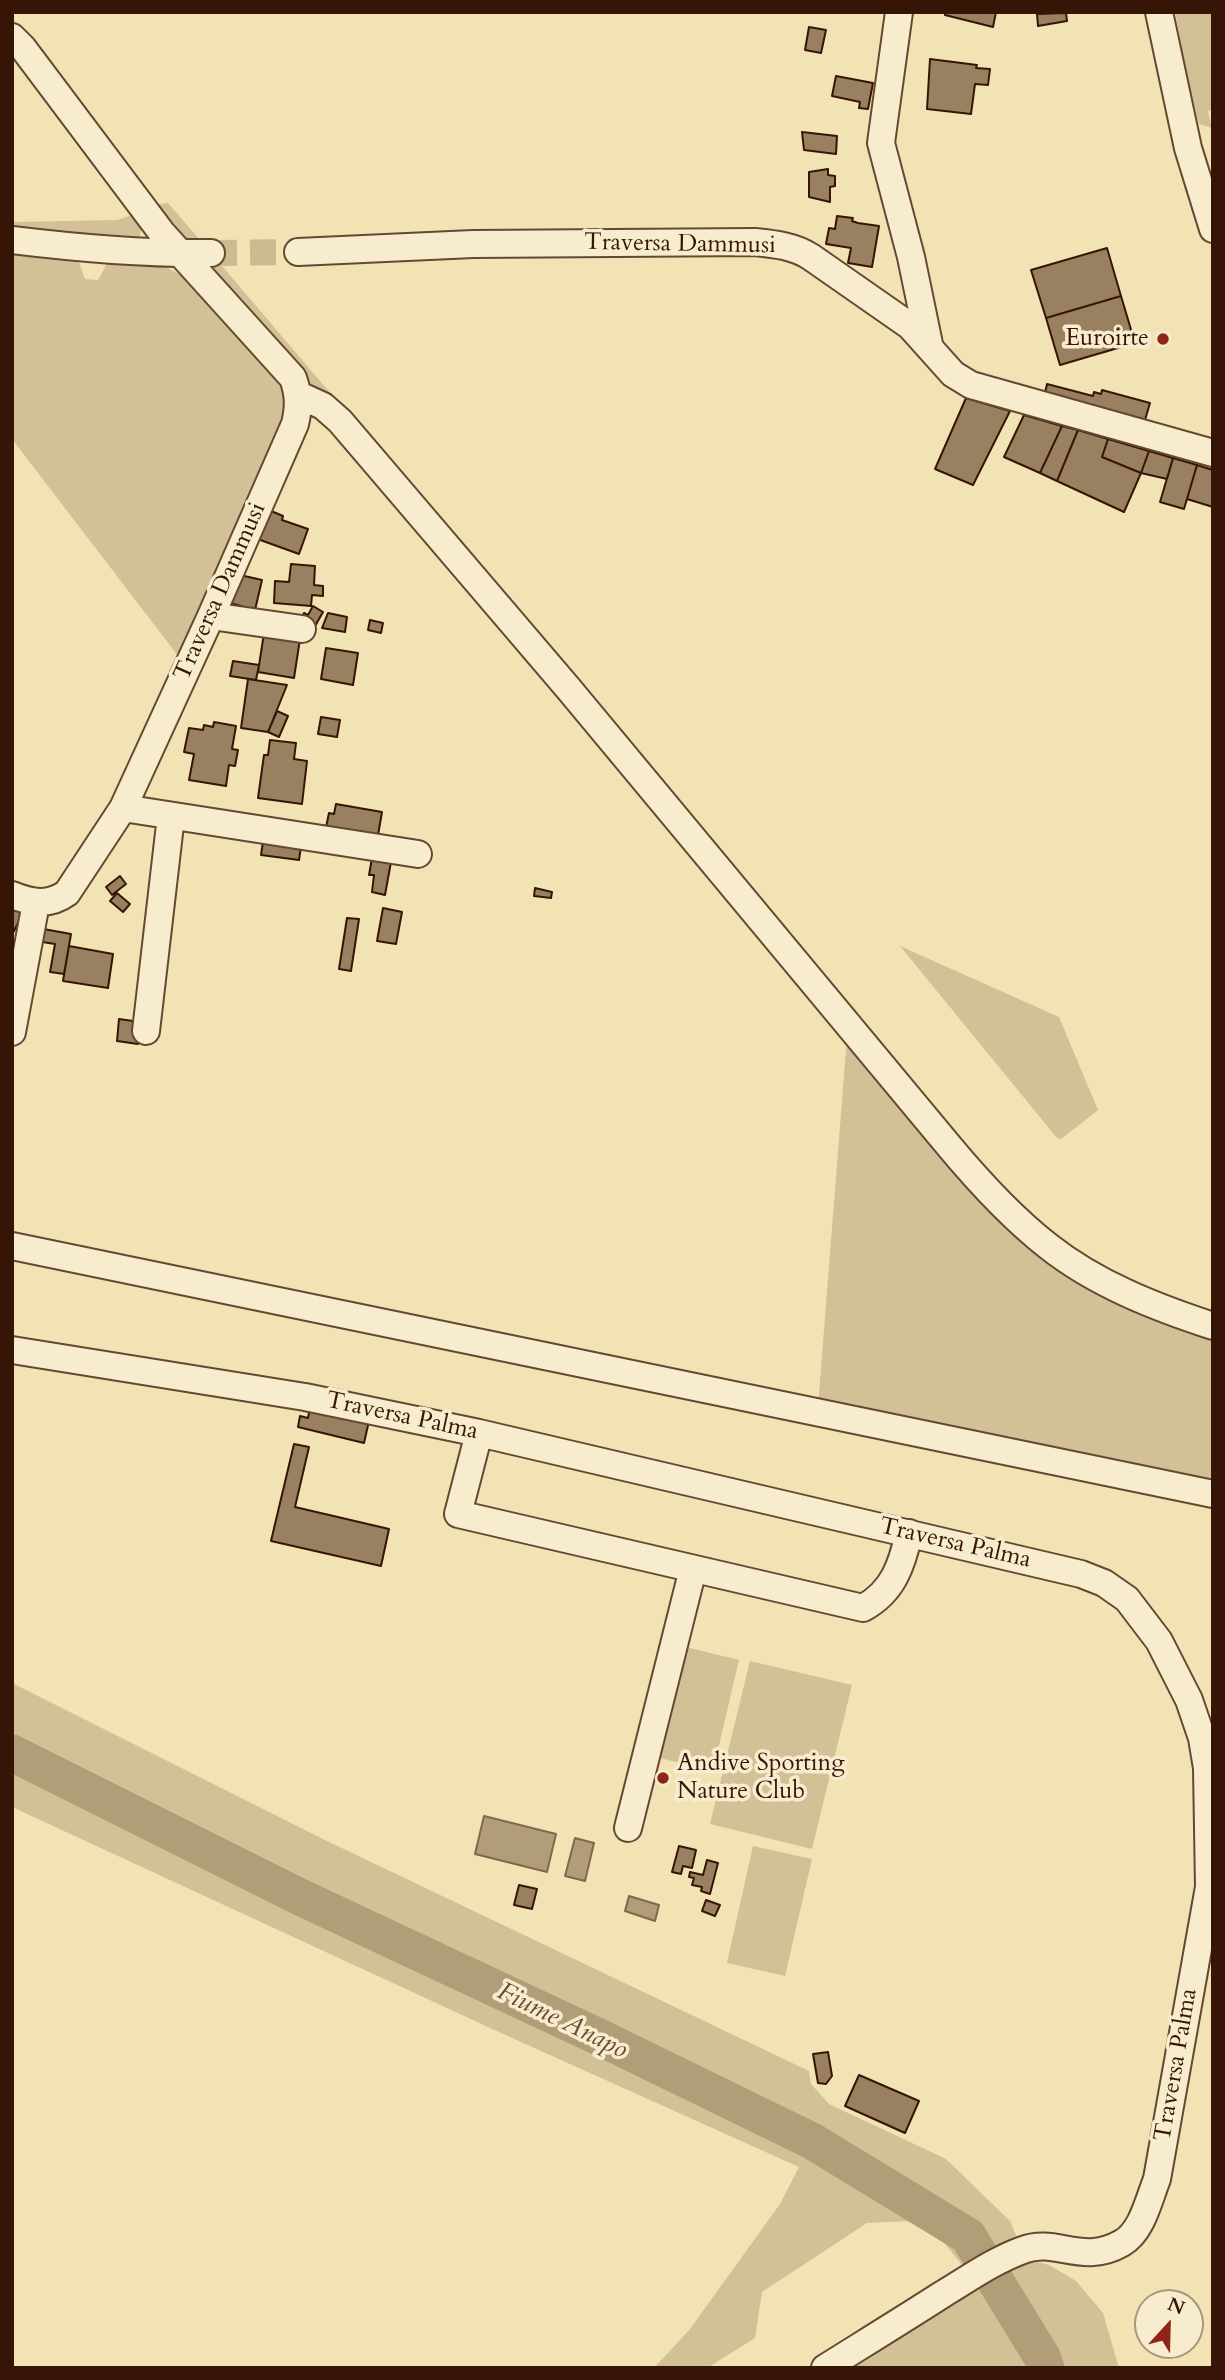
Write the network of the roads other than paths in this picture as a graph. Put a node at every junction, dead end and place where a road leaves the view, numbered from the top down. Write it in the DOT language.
graph roads {
  1 [pos="899,12"];
  2 [pos="1159,12"];
  3 [pos="12,37"];
  4 [pos="1213,229"];
  5 [pos="12,240"];
  6 [pos="298,252"];
  7 [pos="211,253"];
  8 [pos="181,254"];
  9 [pos="929,344"];
  10 [pos="299,395"];
  11 [pos="1213,453"];
  12 [pos="211,616"];
  13 [pos="302,629"];
  14 [pos="122,808"];
  15 [pos="171,816"];
  16 [pos="418,854"];
  17 [pos="24,899"];
  18 [pos="146,1031"];
  19 [pos="12,1032"];
  20 [pos="12,1246"];
  21 [pos="1213,1326"];
  22 [pos="12,1350"];
  23 [pos="479,1433"];
  24 [pos="1213,1494"];
  25 [pos="909,1533"];
  26 [pos="693,1569"];
  27 [pos="628,1828"];
  28 [pos="825,2368"];
  1 -- 9 [label="street"];
  2 -- 4 [label="street"];
  3 -- 8 [label="street"];
  5 -- 8 [label="street"];
  6 -- 9 [label="street, Traversa Dammusi"];
  7 -- 8 [label="street"];
  8 -- 10 [label="street"];
  9 -- 11 [label="street, Traversa Dammusi"];
  10 -- 12 [label="street, Traversa Dammusi"];
  10 -- 21 [label="street"];
  12 -- 13 [label="street"];
  12 -- 14 [label="street, Traversa Dammusi"];
  14 -- 15 [label="street"];
  14 -- 17 [label="street, Traversa Dammusi"];
  15 -- 16 [label="street"];
  15 -- 18 [label="street"];
  17 -- 19 [label="street"];
  20 -- 24 [label="street"];
  22 -- 23 [label="street, Traversa Palma"];
  23 -- 25 [label="street, Traversa Palma"];
  23 -- 26 [label="street"];
  25 -- 26 [label="street"];
  25 -- 28 [label="street, Traversa Palma"];
  26 -- 27 [label="street"];
}
